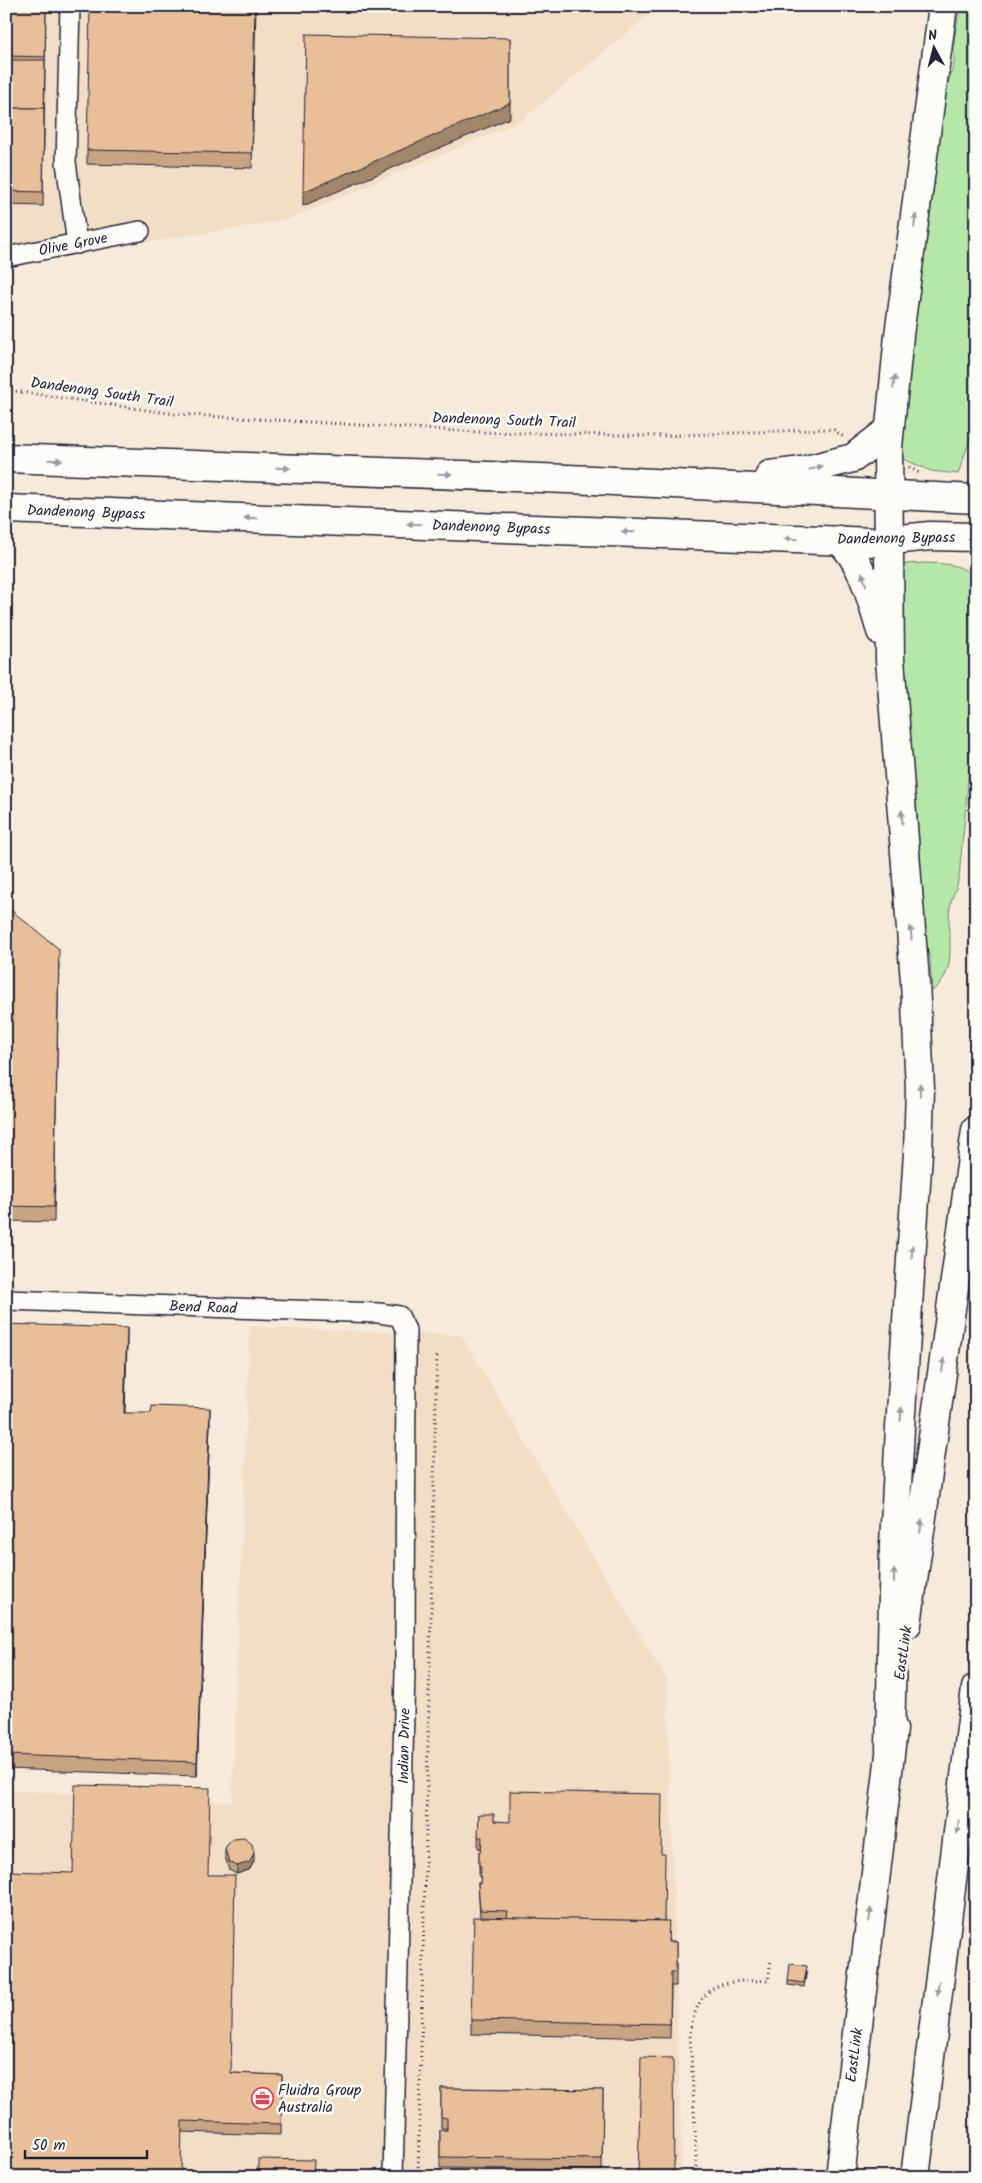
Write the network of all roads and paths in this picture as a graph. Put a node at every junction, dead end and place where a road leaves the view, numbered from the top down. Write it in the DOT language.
graph roads {
  1 [pos="70,6"];
  2 [pos="943,6"];
  3 [pos="140,231"];
  4 [pos="76,244"];
  5 [pos="6,257"];
  6 [pos="6,390"];
  7 [pos="889,430"];
  8 [pos="6,458"];
  9 [pos="853,458"];
  10 [pos="922,475"];
  11 [pos="593,480"];
  12 [pos="888,482"];
  13 [pos="976,498"];
  14 [pos="6,509"];
  15 [pos="976,538"];
  16 [pos="840,540"];
  17 [pos="889,540"];
  18 [pos="890,659"];
  19 [pos="976,1130"];
  20 [pos="6,1300"];
  21 [pos="399,1316"];
  22 [pos="437,1353"];
  23 [pos="976,1688"];
  24 [pos="973,1715"];
  25 [pos="890,1748"];
  26 [pos="771,1959"];
  27 [pos="864,1963"];
  28 [pos="916,2171"];
  29 [pos="394,2177"];
  30 [pos="418,2177"];
  31 [pos="696,2177"];
  32 [pos="828,2177"];
  33 [pos="840,2177"];
  1 -- 4 [label="street"];
  7 -- 2 [label="highway, one-way"];
  3 -- 4 [label="street, Olive Grove"];
  4 -- 5 [label="street, Olive Grove"];
  6 -- 9 [label="path, Dandenong South Trail"];
  7 -- 9 [label="highway"];
  7 -- 12 [label="highway"];
  8 -- 11 [label="highway, one-way"];
  11 -- 9 [label="highway, one-way"];
  10 -- 12 [label="path"];
  11 -- 12 [label="highway"];
  12 -- 13 [label="highway"];
  12 -- 17 [label="highway"];
  16 -- 14 [label="highway, Dandenong Bypass, one-way"];
  15 -- 17 [label="highway, Dandenong Bypass"];
  16 -- 17 [label="highway, Dandenong Bypass"];
  18 -- 16 [label="highway, one-way"];
  17 -- 18 [label="highway"];
  25 -- 18 [label="highway, one-way"];
  25 -- 19 [label="highway, EastLink, one-way"];
  20 -- 21 [label="street, Bend Road"];
  21 -- 29 [label="street, Indian Drive"];
  22 -- 30 [label="path"];
  23 -- 24 [label="highway"];
  24 -- 28 [label="highway, one-way"];
  27 -- 25 [label="highway, EastLink, one-way"];
  26 -- 31 [label="path"];
  27 -- 32 [label="highway"];
  27 -- 33 [label="highway, EastLink"];
}
